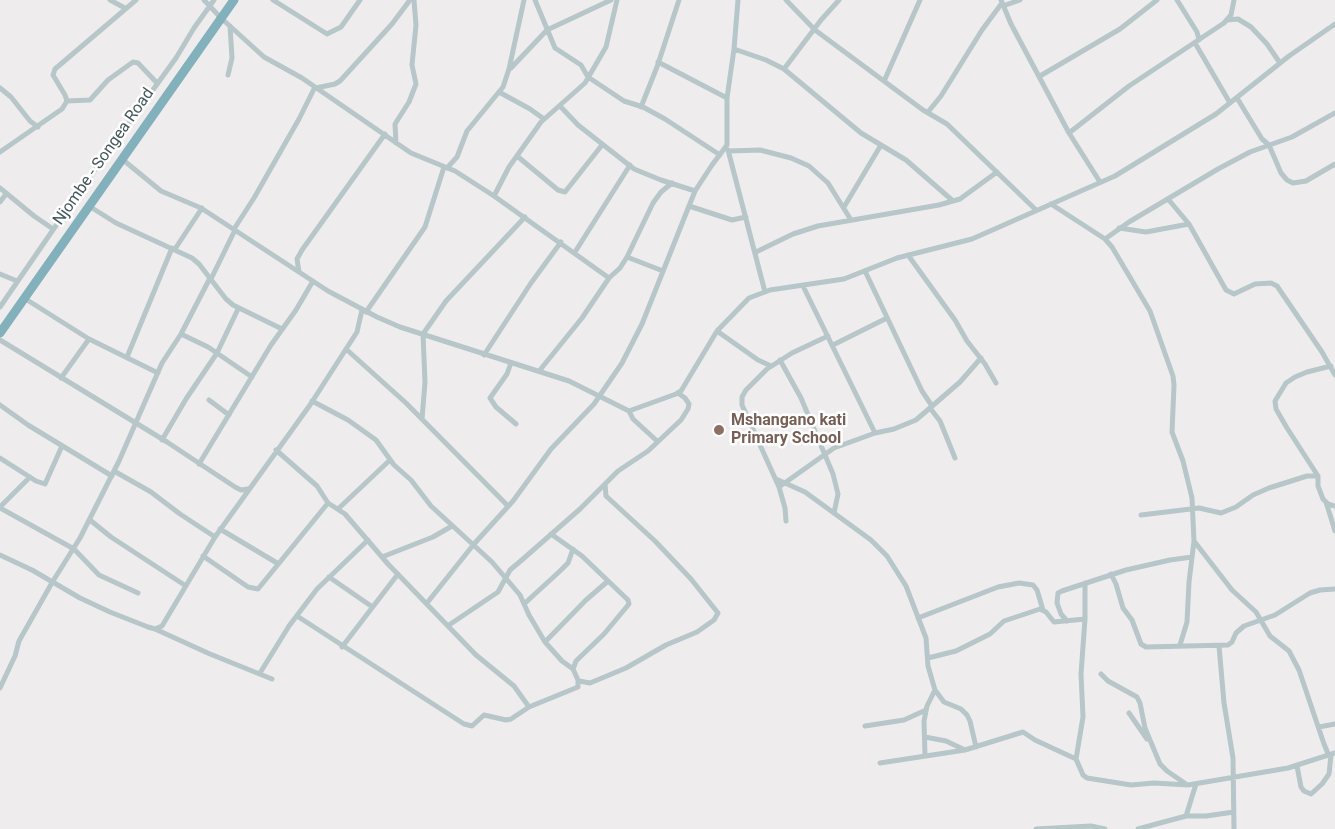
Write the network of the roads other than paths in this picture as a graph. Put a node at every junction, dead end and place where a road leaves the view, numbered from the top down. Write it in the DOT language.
graph roads {
  1 [pos="110,0"];
  2 [pos="136,0"];
  3 [pos="204,0"];
  4 [pos="214,0"];
  5 [pos="234,0"];
  6 [pos="273,0"];
  7 [pos="360,0"];
  8 [pos="412,0"];
  9 [pos="524,0"];
  10 [pos="536,0"];
  11 [pos="611,0"];
  12 [pos="617,0"];
  13 [pos="679,0"];
  14 [pos="738,0"];
  15 [pos="786,0"];
  16 [pos="839,0"];
  17 [pos="920,0"];
  18 [pos="1020,0"];
  19 [pos="1157,0"];
  20 [pos="1177,0"];
  21 [pos="1234,0"];
  22 [pos="1002,3"];
  23 [pos="209,6"];
  24 [pos="125,8"];
  25 [pos="221,18"];
  26 [pos="1228,20"];
  27 [pos="1335,24"];
  28 [pos="230,26"];
  29 [pos="547,30"];
  30 [pos="815,30"];
  31 [pos="1197,42"];
  32 [pos="734,49"];
  33 [pos="658,62"];
  34 [pos="1280,63"];
  35 [pos="510,69"];
  36 [pos="784,69"];
  37 [pos="228,75"];
  38 [pos="1040,76"];
  39 [pos="588,77"];
  40 [pos="885,80"];
  41 [pos="157,83"];
  42 [pos="0,88"];
  43 [pos="315,88"];
  44 [pos="499,92"];
  45 [pos="727,98"];
  46 [pos="1237,98"];
  47 [pos="67,101"];
  48 [pos="1230,103"];
  49 [pos="560,106"];
  50 [pos="641,107"];
  51 [pos="928,112"];
  52 [pos="1335,113"];
  53 [pos="544,119"];
  54 [pos="38,127"];
  55 [pos="1069,133"];
  56 [pos="385,134"];
  57 [pos="396,143"];
  58 [pos="602,145"];
  59 [pos="881,145"];
  60 [pos="1269,145"];
  61 [pos="728,148"];
  62 [pos="0,152"];
  63 [pos="720,155"];
  64 [pos="517,156"];
  65 [pos="122,158"];
  66 [pos="1335,164"];
  67 [pos="630,165"];
  68 [pos="445,168"];
  69 [pos="997,172"];
  70 [pos="672,183"];
  71 [pos="1100,183"];
  72 [pos="0,188"];
  73 [pos="695,191"];
  74 [pos="6,194"];
  75 [pos="494,195"];
  76 [pos="1168,199"];
  77 [pos="0,201"];
  78 [pos="953,201"];
  79 [pos="1051,204"];
  80 [pos="89,206"];
  81 [pos="689,206"];
  82 [pos="844,207"];
  83 [pos="202,208"];
  84 [pos="1036,210"];
  85 [pos="525,217"];
  86 [pos="746,218"];
  87 [pos="851,220"];
  88 [pos="1189,224"];
  89 [pos="1119,228"];
  90 [pos="53,229"];
  91 [pos="235,230"];
  92 [pos="1105,239"];
  93 [pos="561,242"];
  94 [pos="173,248"];
  95 [pos="575,252"];
  96 [pos="756,252"];
  97 [pos="908,255"];
  98 [pos="298,256"];
  99 [pos="627,257"];
  100 [pos="286,263"];
  101 [pos="663,271"];
  102 [pos="865,271"];
  103 [pos="299,272"];
  104 [pos="0,274"];
  105 [pos="210,278"];
  106 [pos="609,278"];
  107 [pos="17,281"];
  108 [pos="313,281"];
  109 [pos="803,286"];
  110 [pos="765,292"];
  111 [pos="24,298"];
  112 [pos="0,307"];
  113 [pos="238,309"];
  114 [pos="364,311"];
  115 [pos="887,318"];
  116 [pos="282,329"];
  117 [pos="717,331"];
  118 [pos="0,333"];
  119 [pos="181,334"];
  120 [pos="423,334"];
  121 [pos="828,336"];
  122 [pos="89,339"];
  123 [pos="0,340"];
  124 [pos="833,345"];
  125 [pos="346,349"];
  126 [pos="217,353"];
  127 [pos="484,355"];
  128 [pos="127,357"];
  129 [pos="981,358"];
  130 [pos="780,360"];
  131 [pos="511,363"];
  132 [pos="771,366"];
  133 [pos="1331,366"];
  134 [pos="540,370"];
  135 [pos="158,373"];
  136 [pos="1335,375"];
  137 [pos="252,377"];
  138 [pos="61,378"];
  139 [pos="996,383"];
  140 [pos="678,393"];
  141 [pos="600,395"];
  142 [pos="209,400"];
  143 [pos="312,401"];
  144 [pos="0,405"];
  145 [pos="931,407"];
  146 [pos="629,411"];
  147 [pos="229,415"];
  148 [pos="422,419"];
  149 [pos="134,424"];
  150 [pos="516,424"];
  151 [pos="875,433"];
  152 [pos="162,440"];
  153 [pos="657,441"];
  154 [pos="62,446"];
  155 [pos="276,450"];
  156 [pos="823,454"];
  157 [pos="0,458"];
  158 [pos="955,458"];
  159 [pos="390,460"];
  160 [pos="199,464"];
  161 [pos="113,473"];
  162 [pos="1318,476"];
  163 [pos="30,477"];
  164 [pos="776,479"];
  165 [pos="785,482"];
  166 [pos="605,484"];
  167 [pos="779,487"];
  168 [pos="248,489"];
  169 [pos="1326,502"];
  170 [pos="328,503"];
  171 [pos="508,506"];
  172 [pos="1335,506"];
  173 [pos="0,508"];
  174 [pos="1192,508"];
  175 [pos="338,509"];
  176 [pos="834,513"];
  177 [pos="1141,515"];
  178 [pos="90,520"];
  179 [pos="786,521"];
  180 [pos="452,526"];
  181 [pos="220,529"];
  182 [pos="1335,531"];
  183 [pos="551,534"];
  184 [pos="215,537"];
  185 [pos="368,540"];
  186 [pos="1194,541"];
  187 [pos="474,544"];
  188 [pos="74,549"];
  189 [pos="573,549"];
  190 [pos="0,555"];
  191 [pos="203,556"];
  192 [pos="382,557"];
  193 [pos="1192,557"];
  194 [pos="277,563"];
  195 [pos="398,574"];
  196 [pos="1111,574"];
  197 [pos="329,577"];
  198 [pos="505,579"];
  199 [pos="53,581"];
  200 [pos="608,582"];
  201 [pos="1085,583"];
  202 [pos="186,586"];
  203 [pos="1335,589"];
  204 [pos="138,593"];
  205 [pos="427,603"];
  206 [pos="524,604"];
  207 [pos="371,606"];
  208 [pos="1043,610"];
  209 [pos="297,616"];
  210 [pos="918,618"];
  211 [pos="1085,619"];
  212 [pos="1261,620"];
  213 [pos="1068,621"];
  214 [pos="449,625"];
  215 [pos="155,629"];
  216 [pos="545,642"];
  217 [pos="1180,645"];
  218 [pos="1219,646"];
  219 [pos="342,647"];
  220 [pos="928,657"];
  221 [pos="573,669"];
  222 [pos="260,673"];
  223 [pos="1101,674"];
  224 [pos="272,679"];
  225 [pos="579,680"];
  226 [pos="0,688"];
  227 [pos="935,690"];
  228 [pos="529,707"];
  229 [pos="926,710"];
  230 [pos="1129,713"];
  231 [pos="1335,724"];
  232 [pos="865,726"];
  233 [pos="1318,727"];
  234 [pos="925,737"];
  235 [pos="1153,744"];
  236 [pos="976,747"];
  237 [pos="965,750"];
  238 [pos="925,755"];
  239 [pos="1333,755"];
  240 [pos="1076,759"];
  241 [pos="880,763"];
  242 [pos="1297,765"];
  243 [pos="1233,778"];
  244 [pos="1196,784"];
  245 [pos="1188,785"];
  246 [pos="1234,812"];
  247 [pos="1186,816"];
  248 [pos="1036,829"];
  249 [pos="1105,829"];
  250 [pos="1138,829"];
  251 [pos="1234,829"];
  1 -- 24 [label="street"];
  2 -- 24 [label="street"];
  3 -- 23 [label="street"];
  4 -- 23 [label="street"];
  5 -- 25 [label="highway, Njombe - Songea Road"];
  6 -- 7 [label="street"];
  8 -- 43 [label="street"];
  8 -- 57 [label="street"];
  9 -- 35 [label="street"];
  10 -- 29 [label="street"];
  11 -- 29 [label="street"];
  12 -- 39 [label="street"];
  13 -- 33 [label="street"];
  14 -- 32 [label="street"];
  15 -- 30 [label="street"];
  16 -- 30 [label="street"];
  17 -- 40 [label="street"];
  18 -- 22 [label="street"];
  19 -- 38 [label="street"];
  20 -- 31 [label="street"];
  21 -- 26 [label="street"];
  22 -- 38 [label="street"];
  22 -- 51 [label="street"];
  23 -- 25 [label="street"];
  23 -- 41 [label="street"];
  24 -- 47 [label="street"];
  25 -- 28 [label="street"];
  25 -- 65 [label="highway, Njombe - Songea Road"];
  26 -- 31 [label="street"];
  26 -- 34 [label="street"];
  27 -- 34 [label="street"];
  28 -- 37 [label="street"];
  28 -- 43 [label="street"];
  29 -- 35 [label="street"];
  29 -- 39 [label="street"];
  30 -- 36 [label="street"];
  30 -- 40 [label="street"];
  31 -- 48 [label="street"];
  31 -- 55 [label="street"];
  32 -- 36 [label="street"];
  32 -- 45 [label="street"];
  33 -- 45 [label="street"];
  33 -- 50 [label="street"];
  34 -- 46 [label="street"];
  35 -- 44 [label="street"];
  36 -- 59 [label="street"];
  38 -- 55 [label="street"];
  39 -- 49 [label="street"];
  39 -- 50 [label="street"];
  40 -- 51 [label="street"];
  41 -- 47 [label="street"];
  41 -- 90 [label="street"];
  42 -- 54 [label="street"];
  43 -- 56 [label="street"];
  43 -- 91 [label="street"];
  44 -- 53 [label="street"];
  44 -- 68 [label="street"];
  45 -- 61 [label="street"];
  46 -- 48 [label="street"];
  46 -- 60 [label="street"];
  47 -- 54 [label="street"];
  48 -- 71 [label="street"];
  49 -- 53 [label="street"];
  49 -- 58 [label="street"];
  50 -- 63 [label="street"];
  51 -- 69 [label="street"];
  52 -- 60 [label="street"];
  53 -- 64 [label="street"];
  54 -- 62 [label="street"];
  55 -- 71 [label="street"];
  56 -- 57 [label="street"];
  56 -- 98 [label="street"];
  57 -- 68 [label="street"];
  58 -- 64 [label="street"];
  58 -- 67 [label="street"];
  59 -- 78 [label="street"];
  59 -- 82 [label="street"];
  60 -- 66 [label="street"];
  60 -- 76 [label="street"];
  61 -- 63 [label="street"];
  61 -- 82 [label="street"];
  61 -- 86 [label="street"];
  63 -- 73 [label="street"];
  64 -- 75 [label="street"];
  65 -- 80 [label="highway, Njombe - Songea Road"];
  65 -- 83 [label="street"];
  67 -- 70 [label="street"];
  67 -- 95 [label="street"];
  68 -- 75 [label="street"];
  68 -- 114 [label="street"];
  69 -- 78 [label="street"];
  69 -- 84 [label="street"];
  70 -- 73 [label="street"];
  70 -- 99 [label="street"];
  71 -- 79 [label="street"];
  72 -- 74 [label="street"];
  73 -- 81 [label="street"];
  74 -- 77 [label="street"];
  74 -- 90 [label="street"];
  75 -- 85 [label="street"];
  76 -- 88 [label="street"];
  76 -- 89 [label="street"];
  78 -- 87 [label="street"];
  79 -- 84 [label="street"];
  79 -- 92 [label="street"];
  80 -- 94 [label="street"];
  80 -- 111 [label="highway, Njombe - Songea Road"];
  81 -- 86 [label="street"];
  81 -- 101 [label="street"];
  82 -- 87 [label="street"];
  83 -- 91 [label="street"];
  83 -- 94 [label="street"];
  84 -- 97 [label="street"];
  85 -- 93 [label="street"];
  85 -- 120 [label="street"];
  86 -- 96 [label="street"];
  87 -- 96 [label="street"];
  88 -- 89 [label="street"];
  88 -- 133 [label="street"];
  89 -- 92 [label="street"];
  90 -- 107 [label="street"];
  91 -- 100 [label="street"];
  91 -- 105 [label="street"];
  92 -- 174 [label="street"];
  93 -- 95 [label="street"];
  93 -- 127 [label="street"];
  94 -- 105 [label="street"];
  94 -- 128 [label="street"];
  95 -- 106 [label="street"];
  96 -- 110 [label="street"];
  97 -- 102 [label="street"];
  97 -- 129 [label="street"];
  98 -- 100 [label="street"];
  98 -- 103 [label="street"];
  99 -- 101 [label="street"];
  99 -- 106 [label="street"];
  100 -- 103 [label="street"];
  101 -- 141 [label="street"];
  102 -- 109 [label="street"];
  102 -- 115 [label="street"];
  103 -- 108 [label="street"];
  104 -- 107 [label="street"];
  105 -- 113 [label="street"];
  105 -- 119 [label="street"];
  106 -- 134 [label="street"];
  107 -- 112 [label="street"];
  108 -- 114 [label="street"];
  108 -- 116 [label="street"];
  109 -- 110 [label="street"];
  109 -- 121 [label="street"];
  110 -- 117 [label="street"];
  111 -- 118 [label="highway, Njombe - Songea Road"];
  111 -- 122 [label="street"];
  113 -- 116 [label="street"];
  113 -- 126 [label="street"];
  114 -- 120 [label="street"];
  114 -- 125 [label="street"];
  115 -- 124 [label="street"];
  115 -- 145 [label="street"];
  116 -- 137 [label="street"];
  117 -- 132 [label="street"];
  117 -- 140 [label="street"];
  119 -- 126 [label="street"];
  119 -- 135 [label="street"];
  120 -- 127 [label="street"];
  120 -- 148 [label="street"];
  121 -- 124 [label="street"];
  121 -- 130 [label="street"];
  122 -- 128 [label="street"];
  122 -- 138 [label="street"];
  123 -- 138 [label="street"];
  124 -- 151 [label="street"];
  125 -- 143 [label="street"];
  125 -- 148 [label="street"];
  126 -- 137 [label="street"];
  126 -- 152 [label="street"];
  127 -- 131 [label="street"];
  128 -- 135 [label="street"];
  129 -- 139 [label="street"];
  129 -- 145 [label="street"];
  130 -- 132 [label="street"];
  130 -- 156 [label="street"];
  131 -- 134 [label="street"];
  131 -- 150 [label="street"];
  132 -- 164 [label="street"];
  133 -- 136 [label="street"];
  133 -- 162 [label="street"];
  134 -- 141 [label="street"];
  135 -- 149 [label="street"];
  137 -- 147 [label="street"];
  138 -- 149 [label="street"];
  140 -- 146 [label="street"];
  140 -- 153 [label="street"];
  141 -- 146 [label="street"];
  141 -- 171 [label="street"];
  142 -- 147 [label="street"];
  143 -- 155 [label="street"];
  143 -- 159 [label="street"];
  144 -- 154 [label="street"];
  145 -- 151 [label="street"];
  145 -- 158 [label="street"];
  146 -- 153 [label="street"];
  147 -- 160 [label="street"];
  148 -- 171 [label="street"];
  149 -- 152 [label="street"];
  149 -- 161 [label="street"];
  151 -- 156 [label="street"];
  152 -- 160 [label="street"];
  153 -- 166 [label="street"];
  154 -- 161 [label="street"];
  154 -- 163 [label="street"];
  155 -- 168 [label="street"];
  155 -- 170 [label="street"];
  156 -- 165 [label="street"];
  156 -- 176 [label="street"];
  157 -- 163 [label="street"];
  159 -- 175 [label="street"];
  159 -- 180 [label="street"];
  160 -- 168 [label="street"];
  161 -- 178 [label="street"];
  161 -- 184 [label="street"];
  162 -- 169 [label="street"];
  162 -- 174 [label="street"];
  163 -- 173 [label="street"];
  164 -- 165 [label="street"];
  164 -- 167 [label="street"];
  165 -- 167 [label="street"];
  165 -- 176 [label="street"];
  166 -- 183 [label="street"];
  166 -- 225 [label="street"];
  167 -- 179 [label="street"];
  168 -- 181 [label="street"];
  169 -- 172 [label="street"];
  169 -- 182 [label="street"];
  170 -- 175 [label="street"];
  170 -- 194 [label="street"];
  171 -- 187 [label="street"];
  173 -- 188 [label="street"];
  174 -- 177 [label="street"];
  174 -- 186 [label="street"];
  175 -- 185 [label="street"];
  176 -- 210 [label="street"];
  178 -- 188 [label="street"];
  178 -- 202 [label="street"];
  180 -- 187 [label="street"];
  180 -- 192 [label="street"];
  181 -- 184 [label="street"];
  181 -- 194 [label="street"];
  183 -- 189 [label="street"];
  183 -- 198 [label="street"];
  184 -- 191 [label="street"];
  185 -- 192 [label="street"];
  185 -- 197 [label="street"];
  186 -- 193 [label="street"];
  186 -- 212 [label="street"];
  187 -- 198 [label="street"];
  187 -- 205 [label="street"];
  188 -- 199 [label="street"];
  188 -- 204 [label="street"];
  189 -- 200 [label="street"];
  189 -- 206 [label="street"];
  190 -- 199 [label="street"];
  191 -- 194 [label="street"];
  191 -- 202 [label="street"];
  192 -- 195 [label="street"];
  193 -- 196 [label="street"];
  193 -- 217 [label="street"];
  195 -- 205 [label="street"];
  195 -- 207 [label="street"];
  196 -- 201 [label="street"];
  196 -- 217 [label="street"];
  197 -- 207 [label="street"];
  197 -- 209 [label="street"];
  198 -- 206 [label="street"];
  198 -- 214 [label="street"];
  199 -- 215 [label="street"];
  199 -- 226 [label="street"];
  200 -- 216 [label="street"];
  200 -- 221 [label="street"];
  201 -- 211 [label="street"];
  201 -- 213 [label="street"];
  202 -- 215 [label="street"];
  203 -- 212 [label="street"];
  205 -- 214 [label="street"];
  206 -- 216 [label="street"];
  207 -- 219 [label="street"];
  208 -- 210 [label="street"];
  208 -- 213 [label="street"];
  208 -- 220 [label="street"];
  209 -- 219 [label="street"];
  209 -- 222 [label="street"];
  210 -- 220 [label="street"];
  211 -- 213 [label="street"];
  211 -- 240 [label="street"];
  212 -- 218 [label="street"];
  212 -- 233 [label="street"];
  214 -- 228 [label="street"];
  215 -- 222 [label="street"];
  216 -- 221 [label="street"];
  217 -- 218 [label="street"];
  218 -- 243 [label="street"];
  219 -- 228 [label="street"];
  220 -- 227 [label="street"];
  221 -- 225 [label="street"];
  222 -- 224 [label="street"];
  223 -- 235 [label="street"];
  225 -- 228 [label="street"];
  227 -- 229 [label="street"];
  227 -- 236 [label="street"];
  229 -- 232 [label="street"];
  229 -- 234 [label="street"];
  230 -- 235 [label="street"];
  231 -- 233 [label="street"];
  233 -- 239 [label="street"];
  234 -- 237 [label="street"];
  234 -- 238 [label="street"];
  235 -- 245 [label="street"];
  236 -- 237 [label="street"];
  236 -- 240 [label="street"];
  237 -- 238 [label="street"];
  238 -- 241 [label="street"];
  239 -- 242 [label="street"];
  239 -- 242 [label="street"];
  240 -- 245 [label="street"];
  242 -- 243 [label="street"];
  243 -- 244 [label="street"];
  243 -- 246 [label="street"];
  244 -- 245 [label="street"];
  244 -- 247 [label="street"];
  246 -- 247 [label="street"];
  246 -- 251 [label="street"];
  247 -- 250 [label="street"];
  248 -- 249 [label="street"];
}
